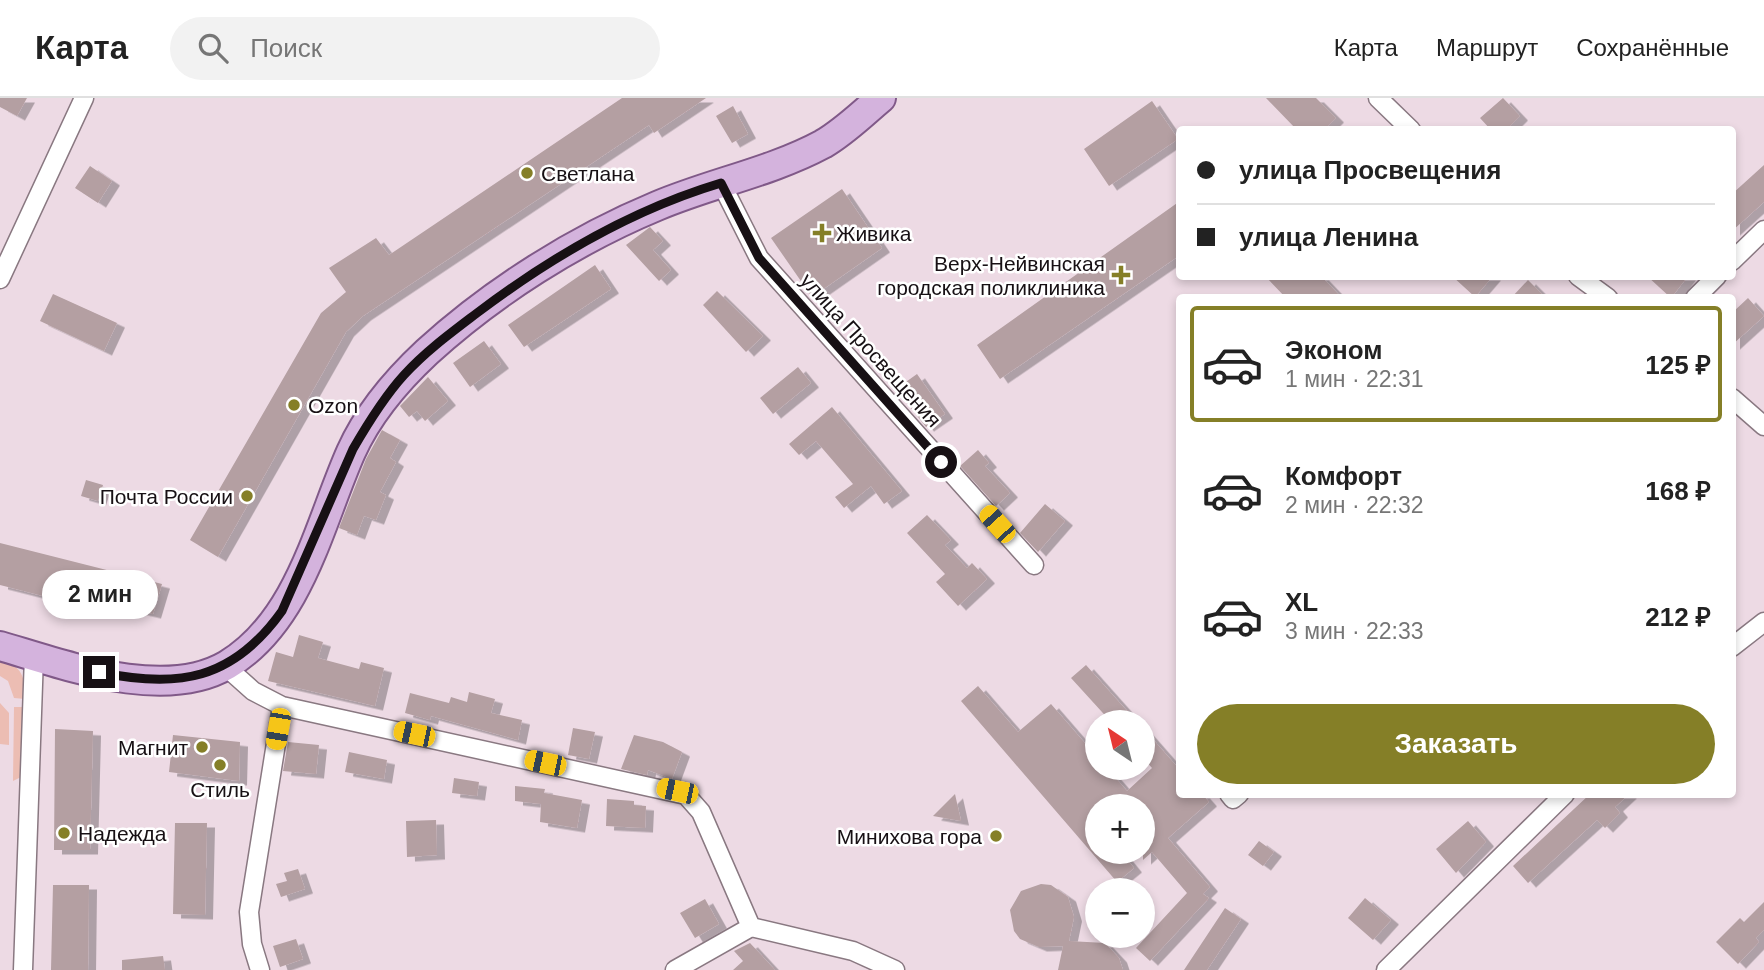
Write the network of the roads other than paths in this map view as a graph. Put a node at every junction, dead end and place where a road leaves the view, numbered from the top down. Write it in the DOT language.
graph roads {
  1 [pos="84,98"];
  2 [pos="881,98"];
  3 [pos="1382,99"];
  4 [pos="1407,126"];
  5 [pos="721,183"];
  6 [pos="1764,230"];
  7 [pos="1736,257"];
  8 [pos="0,279"];
  9 [pos="1583,280"];
  10 [pos="1713,280"];
  11 [pos="1603,294"];
  12 [pos="1699,294"];
  13 [pos="1736,402"];
  14 [pos="1764,426"];
  15 [pos="1034,565"];
  16 [pos="1764,622"];
  17 [pos="1736,644"];
  18 [pos="0,646"];
  19 [pos="34,656"];
  20 [pos="225,666"];
  21 [pos="282,706"];
  22 [pos="1561,798"];
  23 [pos="751,927"];
  24 [pos="23,970"];
  25 [pos="260,970"];
  26 [pos="674,970"];
  27 [pos="895,970"];
  28 [pos="1386,970"];
  1 -- 8 [label="street"];
  2 -- 5 [label="main road"];
  3 -- 4 [label="street"];
  5 -- 15 [label="street, улица Просвещения"];
  5 -- 20 [label="main road"];
  6 -- 7 [label="street"];
  9 -- 11 [label="street"];
  10 -- 12 [label="street"];
  13 -- 14 [label="street"];
  16 -- 17 [label="street"];
  18 -- 19 [label="main road"];
  19 -- 20 [label="main road"];
  19 -- 24 [label="street"];
  20 -- 21 [label="street"];
  21 -- 23 [label="street"];
  21 -- 25 [label="street"];
  22 -- 28 [label="street"];
  23 -- 26 [label="street"];
  23 -- 27 [label="street"];
}
